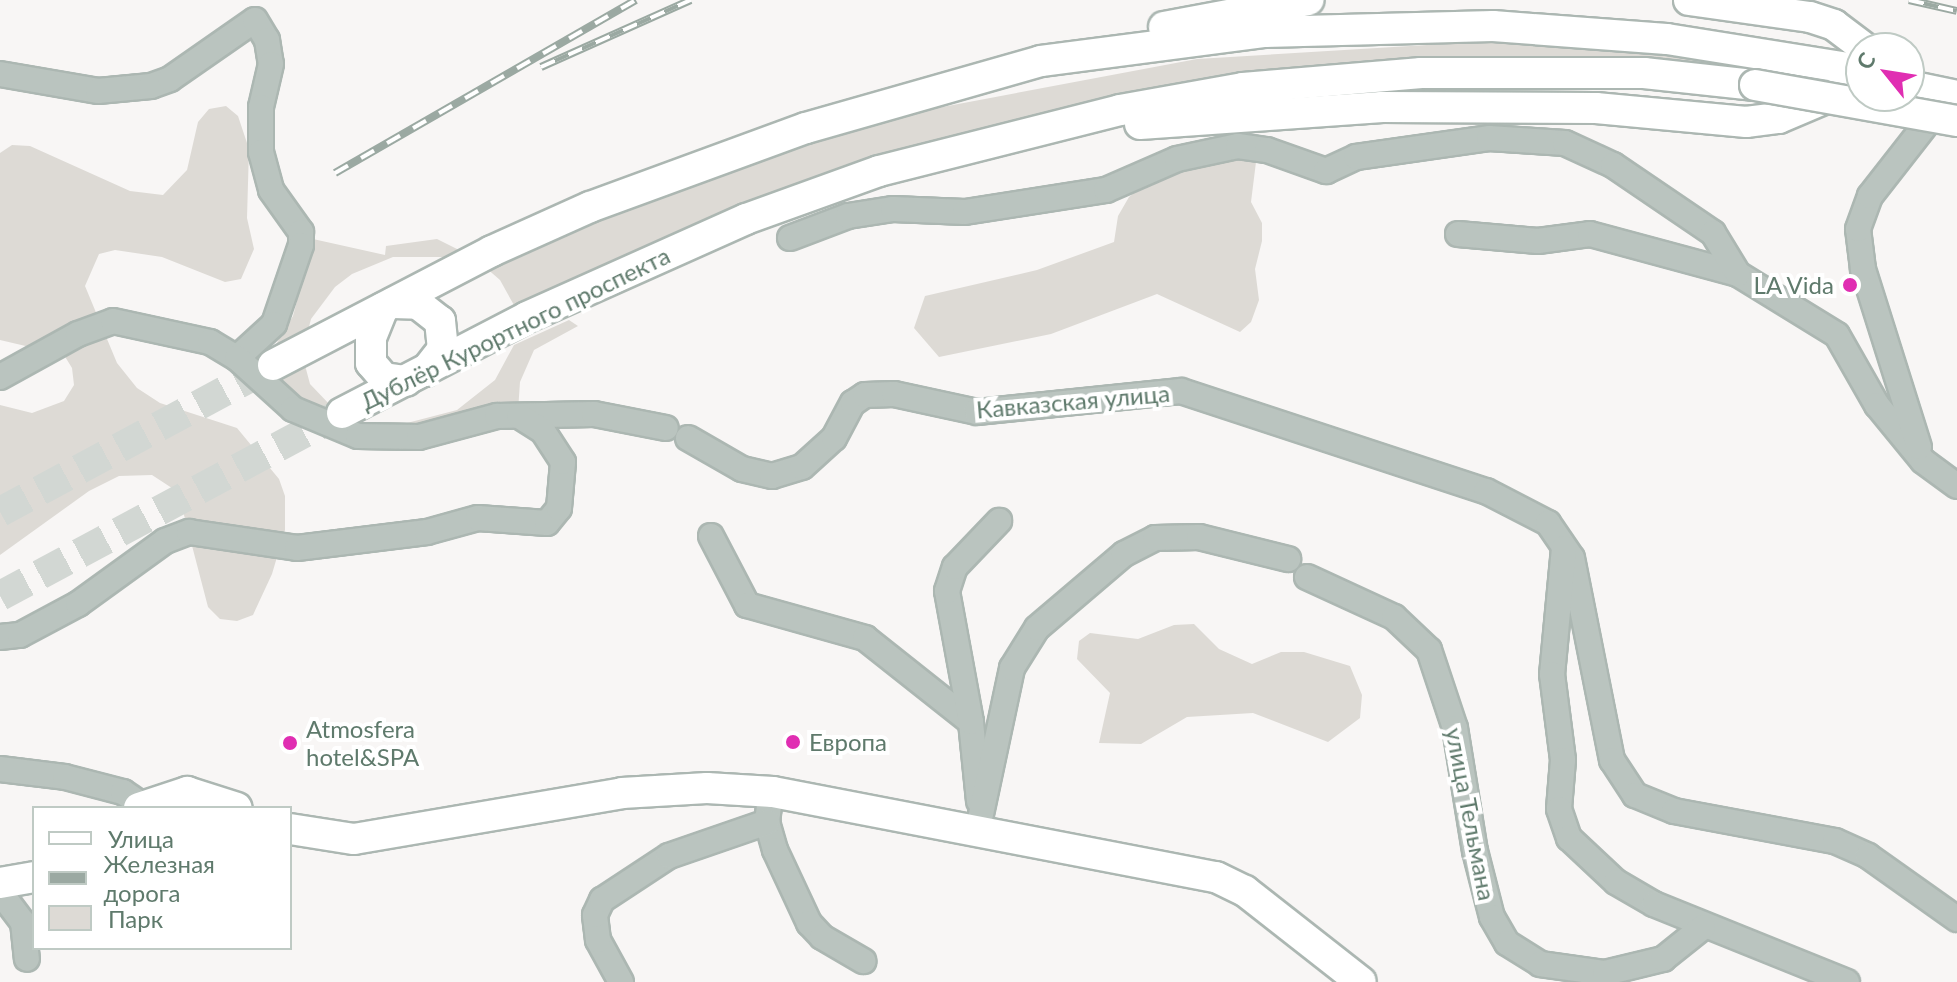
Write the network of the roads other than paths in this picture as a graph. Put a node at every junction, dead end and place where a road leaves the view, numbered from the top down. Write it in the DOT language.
graph roads {
  1 [pos="1308,0"];
  2 [pos="1689,0"];
  3 [pos="1845,33"];
  4 [pos="1041,61"];
  5 [pos="1845,67"];
  6 [pos="0,74"];
  7 [pos="1925,86"];
  8 [pos="1845,91"];
  9 [pos="1925,91"];
  10 [pos="1955,100"];
  11 [pos="964,148"];
  12 [pos="1458,234"];
  13 [pos="790,238"];
  14 [pos="1738,274"];
  15 [pos="388,306"];
  16 [pos="237,358"];
  17 [pos="273,365"];
  18 [pos="0,377"];
  19 [pos="415,377"];
  20 [pos="342,413"];
  21 [pos="519,416"];
  22 [pos="1923,461"];
  23 [pos="1957,486"];
  24 [pos="999,521"];
  25 [pos="711,536"];
  26 [pos="1564,548"];
  27 [pos="1288,559"];
  28 [pos="1307,577"];
  29 [pos="0,637"];
  30 [pos="971,722"];
  31 [pos="0,769"];
  32 [pos="773,792"];
  33 [pos="139,806"];
  34 [pos="143,806"];
  35 [pos="231,806"];
  36 [pos="767,822"];
  37 [pos="978,824"];
  38 [pos="292,829"];
  39 [pos="32,877"];
  40 [pos="0,883"];
  41 [pos="0,892"];
  42 [pos="1957,919"];
  43 [pos="1703,927"];
  44 [pos="32,933"];
  45 [pos="863,961"];
  46 [pos="28,962"];
  47 [pos="1345,978"];
  48 [pos="621,982"];
  49 [pos="1847,982"];
  1 -- 4 [label="main road"];
  2 -- 3 [label="main road"];
  4 -- 5 [label="main road"];
  4 -- 15 [label="main road"];
  6 -- 16 [label="street"];
  7 -- 10 [label="main road"];
  8 -- 11 [label="main road"];
  9 -- 10 [label="main road"];
  10 -- 11 [label="main road, Дублёр Курортного проспекта, bridge"];
  10 -- 22 [label="street"];
  11 -- 19 [label="main road, Дублёр Курортного проспекта"];
  12 -- 14 [label="street"];
  13 -- 14 [label="street"];
  14 -- 22 [label="street"];
  15 -- 17 [label="main road"];
  15 -- 19 [label="main road"];
  15 -- 19 [label="main road"];
  16 -- 18 [label="street, Кавказская улица"];
  16 -- 21 [label="street, Кавказская улица"];
  19 -- 20 [label="main road, Дублёр Курортного проспекта"];
  21 -- 26 [label="street, Кавказская улица"];
  21 -- 29 [label="street"];
  22 -- 23 [label="street"];
  24 -- 30 [label="street"];
  25 -- 30 [label="street"];
  26 -- 42 [label="street, Кавказская улица"];
  26 -- 43 [label="street"];
  27 -- 37 [label="street"];
  28 -- 43 [label="street, улица Тельмана"];
  30 -- 37 [label="street"];
  31 -- 33 [label="street"];
  32 -- 36 [label="street"];
  32 -- 37 [label="main road"];
  32 -- 38 [label="main road"];
  34 -- 35 [label="main road"];
  36 -- 45 [label="street"];
  36 -- 48 [label="street"];
  37 -- 47 [label="main road"];
  39 -- 40 [label="main road"];
  41 -- 46 [label="street"];
  43 -- 49 [label="street"];
  44 -- 46 [label="street"];
}
